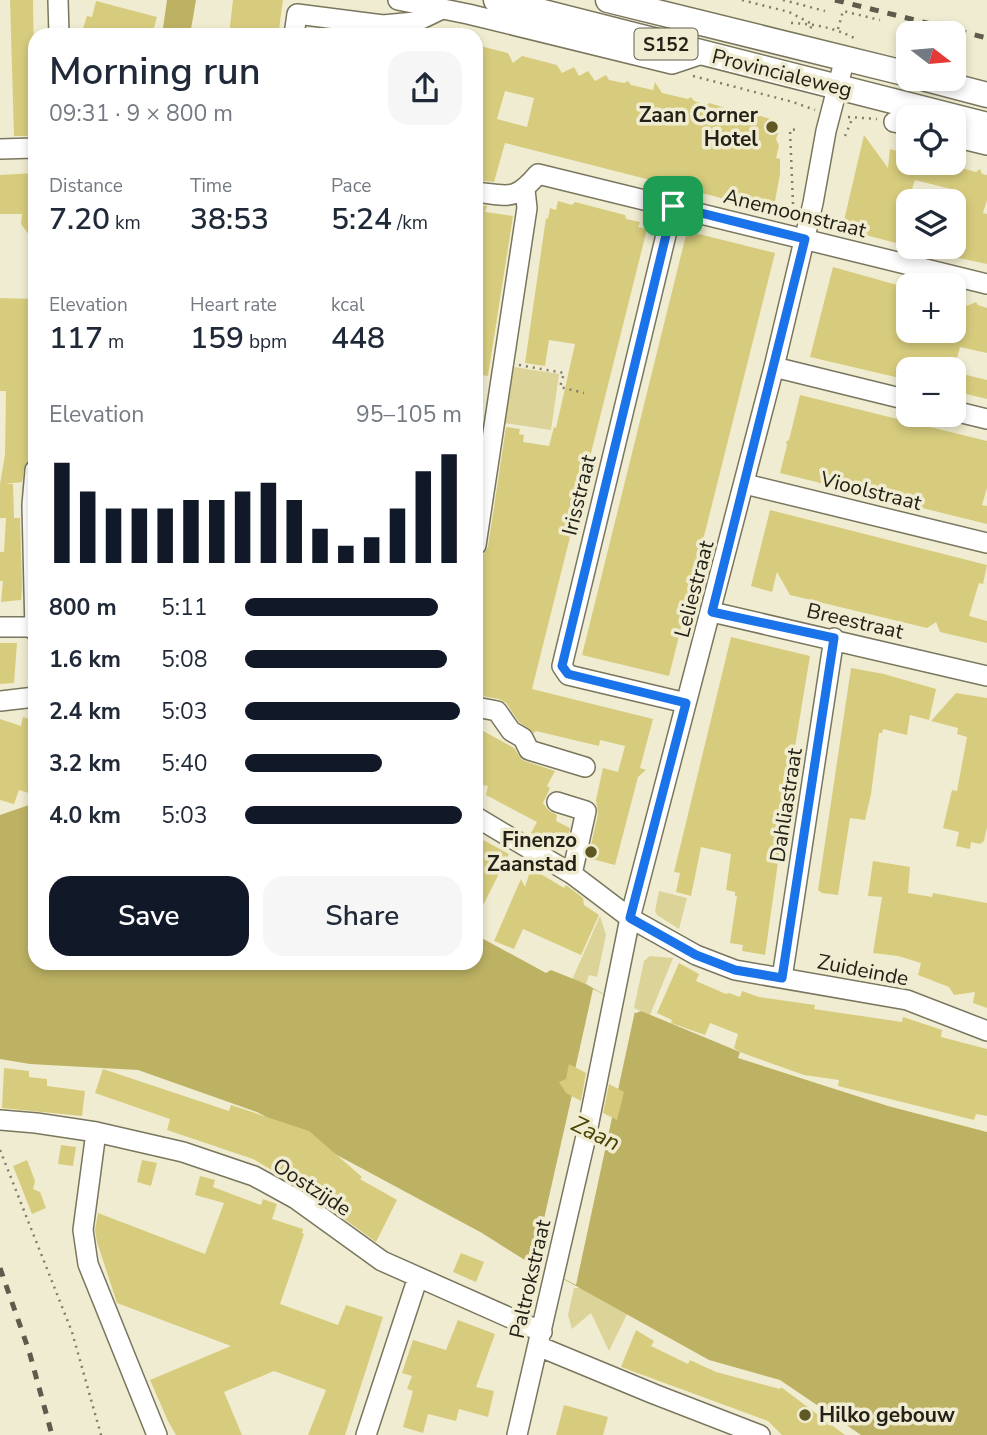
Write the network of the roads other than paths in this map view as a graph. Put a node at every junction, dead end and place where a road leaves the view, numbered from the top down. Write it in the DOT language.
graph roads {
  1 [pos="58,0"];
  2 [pos="398,0"];
  3 [pos="496,0"];
  4 [pos="608,0"];
  5 [pos="440,10"];
  6 [pos="59,28"];
  7 [pos="295,28"];
  8 [pos="705,54"];
  9 [pos="845,58"];
  10 [pos="896,71"];
  11 [pos="837,86"];
  12 [pos="966,89"];
  13 [pos="987,95"];
  14 [pos="987,125"];
  15 [pos="966,140"];
  16 [pos="987,145"];
  17 [pos="28,148"];
  18 [pos="0,149"];
  19 [pos="525,190"];
  20 [pos="483,193"];
  21 [pos="673,206"];
  22 [pos="798,237"];
  23 [pos="987,284"];
  24 [pos="775,367"];
  25 [pos="896,397"];
  26 [pos="966,414"];
  27 [pos="987,419"];
  28 [pos="745,484"];
  29 [pos="483,498"];
  30 [pos="987,543"];
  31 [pos="712,612"];
  32 [pos="0,627"];
  33 [pos="28,629"];
  34 [pos="834,638"];
  35 [pos="987,676"];
  36 [pos="28,698"];
  37 [pos="0,701"];
  38 [pos="686,703"];
  39 [pos="483,708"];
  40 [pos="584,767"];
  41 [pos="557,802"];
  42 [pos="483,821"];
  43 [pos="572,874"];
  44 [pos="630,918"];
  45 [pos="782,978"];
  46 [pos="987,1031"];
  47 [pos="0,1120"];
  48 [pos="96,1132"];
  49 [pos="587,1132"];
  50 [pos="418,1277"];
  51 [pos="540,1339"];
  52 [pos="157,1435"];
  53 [pos="366,1435"];
  54 [pos="517,1435"];
  55 [pos="760,1435"];
  1 -- 6 [label="street"];
  2 -- 5 [label="street"];
  3 -- 8 [label="main road, Provincialeweg / S152"];
  4 -- 9 [label="main road, Provincialeweg / S152"];
  5 -- 7 [label="street"];
  5 -- 8 [label="street"];
  8 -- 11 [label="main road, Provincialeweg / S152"];
  9 -- 10 [label="main road, Provincialeweg / S152"];
  9 -- 11 [label="street, Leliestraat"];
  11 -- 14 [label="main road, Provincialeweg / S152"];
  11 -- 22 [label="street, Leliestraat"];
  12 -- 13 [label="main road"];
  15 -- 16 [label="street"];
  17 -- 18 [label="street"];
  19 -- 20 [label="street, Anemoonstraat"];
  19 -- 21 [label="street, Anemoonstraat"];
  19 -- 29 [label="street"];
  21 -- 22 [label="street, Anemoonstraat"];
  21 -- 38 [label="street, Irisstraat"];
  22 -- 23 [label="street, Anemoonstraat"];
  22 -- 24 [label="street, Leliestraat"];
  24 -- 25 [label="street"];
  24 -- 28 [label="street, Leliestraat"];
  26 -- 27 [label="street"];
  28 -- 30 [label="street, Vioolstraat"];
  28 -- 31 [label="street, Leliestraat"];
  31 -- 34 [label="street, Breestraat"];
  31 -- 38 [label="street, Leliestraat"];
  32 -- 33 [label="street"];
  34 -- 35 [label="street, Breestraat"];
  34 -- 45 [label="street, Dahliastraat"];
  36 -- 37 [label="street"];
  38 -- 44 [label="street, Leliestraat"];
  39 -- 40 [label="street"];
  41 -- 43 [label="street"];
  42 -- 43 [label="street, Zuideinde"];
  43 -- 44 [label="street, Zuideinde"];
  44 -- 45 [label="street, Zuideinde"];
  44 -- 49 [label="street, Leliestraat"];
  45 -- 46 [label="street, Zuideinde"];
  47 -- 48 [label="street, Oostzijde"];
  48 -- 50 [label="street, Oostzijde"];
  48 -- 52 [label="street"];
  49 -- 51 [label="street, Paltrokstraat"];
  50 -- 51 [label="street, Oostzijde"];
  50 -- 53 [label="street"];
  51 -- 54 [label="street, Paltrokstraat"];
  51 -- 55 [label="street, Oostzijde"];
}
